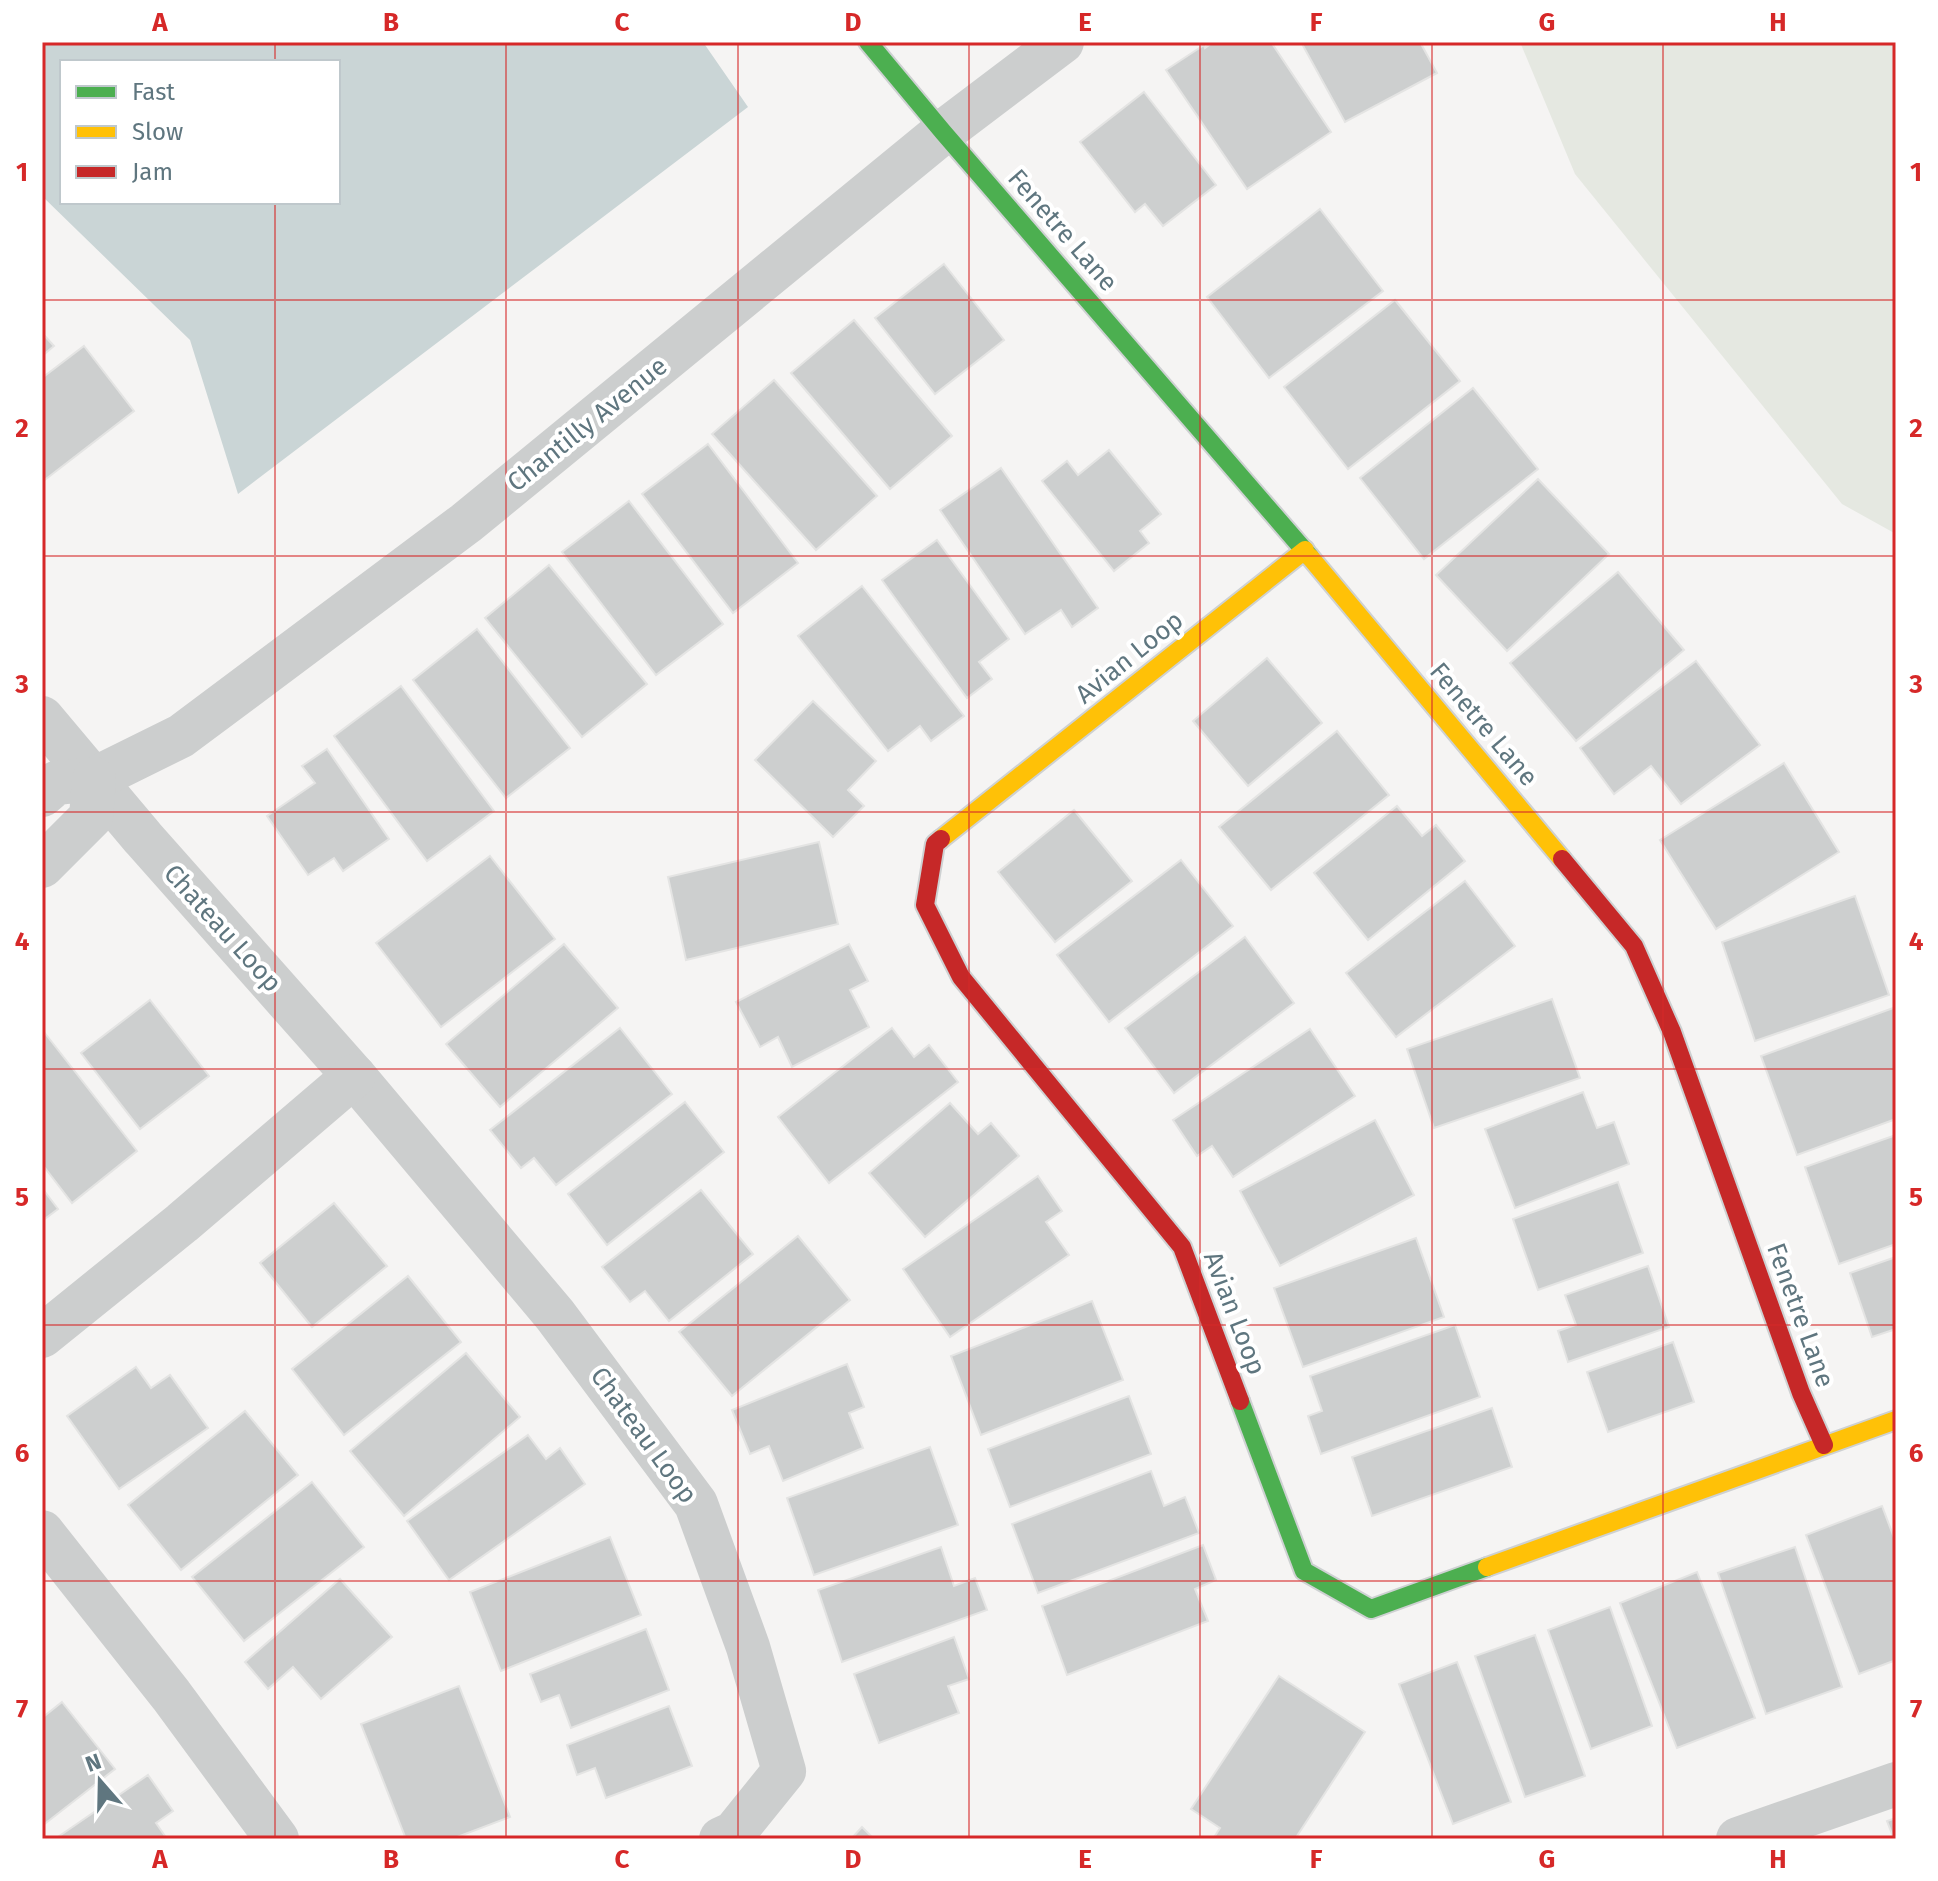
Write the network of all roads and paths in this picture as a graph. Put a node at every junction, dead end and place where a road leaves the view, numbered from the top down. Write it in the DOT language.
graph roads {
  1 [pos="868,42"];
  2 [pos="1062,42"];
  3 [pos="943,132"];
  4 [pos="1305,550"];
  5 [pos="42,718"];
  6 [pos="94,779"];
  7 [pos="42,795"];
  8 [pos="42,866"];
  9 [pos="354,1076"];
  10 [pos="42,1336"];
  11 [pos="1896,1420"];
  12 [pos="1824,1445"];
  13 [pos="42,1532"];
  14 [pos="1896,1784"];
  15 [pos="277,1839"];
  16 [pos="721,1839"];
  17 [pos="1738,1839"];
  1 -- 3 [label="street, Fenetre Lane"];
  2 -- 3 [label="street, Chantilly Avenue"];
  3 -- 4 [label="street, Fenetre Lane"];
  3 -- 6 [label="street, Chantilly Avenue"];
  4 -- 12 [label="street, Fenetre Lane"];
  4 -- 12 [label="street, Avian Loop"];
  5 -- 6 [label="street, Chateau Loop"];
  6 -- 7 [label="street, Chantilly Avenue"];
  6 -- 8 [label="street"];
  6 -- 9 [label="street, Chateau Loop"];
  9 -- 10 [label="street"];
  9 -- 16 [label="street, Chateau Loop"];
  11 -- 12 [label="street, Avian Loop"];
  13 -- 15 [label="street"];
  14 -- 17 [label="street"];
}
